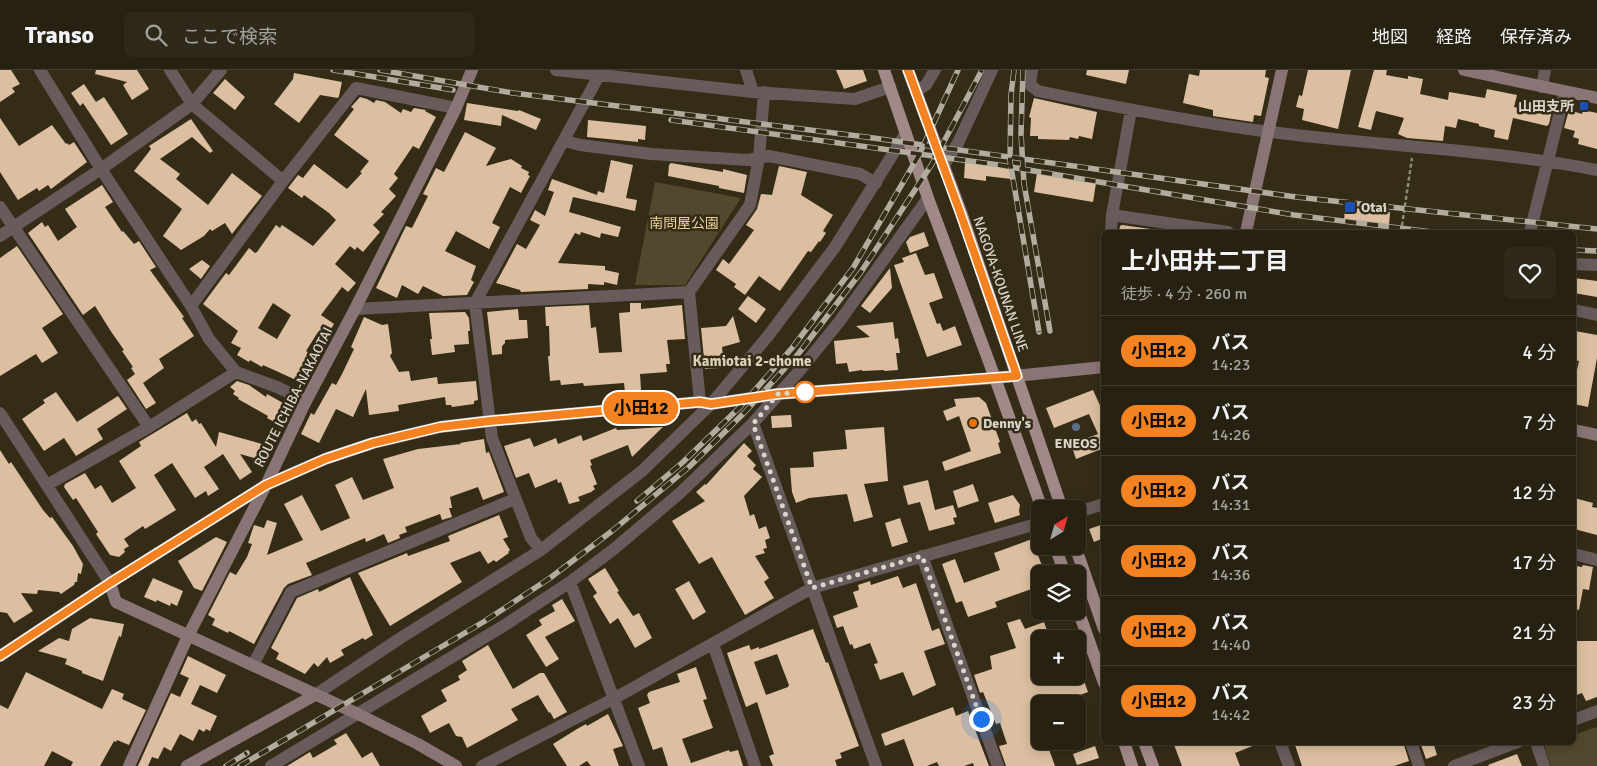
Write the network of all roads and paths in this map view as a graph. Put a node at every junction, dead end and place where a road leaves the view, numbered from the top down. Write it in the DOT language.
graph roads {
  1 [pos="40,70"];
  2 [pos="170,70"];
  3 [pos="221,70"];
  4 [pos="472,70"];
  5 [pos="556,70"];
  6 [pos="746,70"];
  7 [pos="884,70"];
  8 [pos="908,70"];
  9 [pos="935,70"];
  10 [pos="992,70"];
  11 [pos="1032,70"];
  12 [pos="1282,70"];
  13 [pos="1464,70"];
  14 [pos="1545,70"];
  15 [pos="600,73"];
  16 [pos="890,87"];
  17 [pos="1542,87"];
  18 [pos="916,91"];
  19 [pos="758,92"];
  20 [pos="1565,92"];
  21 [pos="1597,98"];
  22 [pos="192,104"];
  23 [pos="456,108"];
  24 [pos="1131,110"];
  25 [pos="1270,132"];
  26 [pos="906,133"];
  27 [pos="564,141"];
  28 [pos="1414,147"];
  29 [pos="759,158"];
  30 [pos="1548,160"];
  31 [pos="944,166"];
  32 [pos="101,169"];
  33 [pos="1597,170"];
  34 [pos="283,181"];
  35 [pos="876,183"];
  36 [pos="928,198"];
  37 [pos="0,207"];
  38 [pos="1112,215"];
  39 [pos="13,227"];
  40 [pos="1111,230"];
  41 [pos="1214,230"];
  42 [pos="1246,230"];
  43 [pos="1401,230"];
  44 [pos="1530,230"];
  45 [pos="0,236"];
  46 [pos="1576,264"];
  47 [pos="1597,265"];
  48 [pos="689,292"];
  49 [pos="475,303"];
  50 [pos="190,306"];
  51 [pos="355,309"];
  52 [pos="1576,310"];
  53 [pos="1597,315"];
  54 [pos="1101,366"];
  55 [pos="236,372"];
  56 [pos="1017,376"];
  57 [pos="995,378"];
  58 [pos="778,394"];
  59 [pos="306,400"];
  60 [pos="705,404"];
  61 [pos="0,413"];
  62 [pos="490,421"];
  63 [pos="753,424"];
  64 [pos="149,427"];
  65 [pos="1576,430"];
  66 [pos="1597,435"];
  67 [pos="47,485"];
  68 [pos="266,485"];
  69 [pos="515,499"];
  70 [pos="1039,500"];
  71 [pos="1059,500"];
  72 [pos="1101,505"];
  73 [pos="1086,510"];
  74 [pos="1031,526"];
  75 [pos="541,550"];
  76 [pos="1078,555"];
  77 [pos="1576,555"];
  78 [pos="922,556"];
  79 [pos="1597,560"];
  80 [pos="570,582"];
  81 [pos="110,583"];
  82 [pos="812,588"];
  83 [pos="1082,620"];
  84 [pos="1101,620"];
  85 [pos="188,636"];
  86 [pos="713,644"];
  87 [pos="0,656"];
  88 [pos="253,665"];
  89 [pos="1101,675"];
  90 [pos="315,695"];
  91 [pos="615,698"];
  92 [pos="1597,710"];
  93 [pos="358,714"];
  94 [pos="1576,719"];
  95 [pos="1125,745"];
  96 [pos="1145,745"];
  97 [pos="1281,745"];
  98 [pos="1412,745"];
  99 [pos="1510,745"];
  100 [pos="1537,745"];
  101 [pos="129,766"];
  102 [pos="187,766"];
  103 [pos="271,766"];
  104 [pos="456,766"];
  105 [pos="482,766"];
  106 [pos="639,766"];
  107 [pos="755,766"];
  108 [pos="876,766"];
  109 [pos="998,766"];
  110 [pos="1132,766"];
  111 [pos="1153,766"];
  112 [pos="1289,766"];
  113 [pos="1419,766"];
  114 [pos="1454,766"];
  115 [pos="1544,766"];
  1 -- 32 [label="street"];
  2 -- 22 [label="street"];
  3 -- 22 [label="street"];
  4 -- 23 [label="street, ROUTE ICHIBA-NAKAOTAI"];
  5 -- 15 [label="street"];
  6 -- 19 [label="street"];
  7 -- 16 [label="main road"];
  8 -- 18 [label="main road, NAGOYA-KOUNAN LINE"];
  9 -- 18 [label="street"];
  10 -- 31 [label="street"];
  11 -- 24 [label="street"];
  12 -- 25 [label="street"];
  13 -- 17 [label="street"];
  14 -- 17 [label="street"];
  15 -- 19 [label="street"];
  15 -- 27 [label="street"];
  16 -- 19 [label="street"];
  16 -- 26 [label="main road"];
  17 -- 20 [label="street"];
  18 -- 31 [label="main road, NAGOYA-KOUNAN LINE"];
  19 -- 29 [label="street"];
  20 -- 21 [label="street"];
  20 -- 30 [label="street"];
  22 -- 32 [label="street"];
  22 -- 34 [label="street"];
  23 -- 34 [label="street"];
  23 -- 51 [label="street, ROUTE ICHIBA-NAKAOTAI"];
  24 -- 25 [label="street"];
  24 -- 38 [label="street"];
  25 -- 28 [label="street"];
  25 -- 42 [label="street"];
  26 -- 35 [label="street"];
  26 -- 36 [label="main road"];
  27 -- 29 [label="street"];
  27 -- 49 [label="street"];
  28 -- 30 [label="street"];
  28 -- 43 [label="path"];
  29 -- 35 [label="street"];
  29 -- 48 [label="street"];
  30 -- 33 [label="street"];
  30 -- 44 [label="street"];
  31 -- 56 [label="main road, NAGOYA-KOUNAN LINE"];
  32 -- 39 [label="street"];
  32 -- 50 [label="street"];
  34 -- 50 [label="street"];
  35 -- 60 [label="street"];
  36 -- 57 [label="main road"];
  36 -- 58 [label="street"];
  37 -- 39 [label="street"];
  38 -- 40 [label="street"];
  38 -- 41 [label="street"];
  39 -- 45 [label="street"];
  39 -- 64 [label="street"];
  46 -- 47 [label="street"];
  48 -- 49 [label="street"];
  48 -- 60 [label="street"];
  49 -- 51 [label="street"];
  49 -- 62 [label="street"];
  50 -- 55 [label="street"];
  51 -- 59 [label="street, ROUTE ICHIBA-NAKAOTAI"];
  52 -- 53 [label="street"];
  54 -- 56 [label="street"];
  55 -- 59 [label="street"];
  55 -- 64 [label="street"];
  56 -- 57 [label="street"];
  56 -- 71 [label="main road, NAGOYA-KOUNAN LINE"];
  57 -- 58 [label="street"];
  57 -- 70 [label="main road"];
  58 -- 60 [label="street"];
  58 -- 63 [label="street"];
  59 -- 68 [label="street, ROUTE ICHIBA-NAKAOTAI"];
  60 -- 62 [label="street"];
  60 -- 75 [label="street"];
  61 -- 67 [label="street"];
  62 -- 68 [label="street"];
  62 -- 69 [label="street"];
  63 -- 80 [label="street"];
  63 -- 82 [label="street"];
  64 -- 67 [label="street"];
  65 -- 66 [label="street"];
  67 -- 81 [label="street"];
  68 -- 81 [label="street"];
  68 -- 85 [label="street, ROUTE ICHIBA-NAKAOTAI"];
  69 -- 75 [label="street"];
  69 -- 88 [label="street"];
  72 -- 73 [label="street"];
  74 -- 78 [label="street"];
  75 -- 90 [label="street"];
  76 -- 84 [label="main road"];
  77 -- 79 [label="street"];
  78 -- 82 [label="street"];
  78 -- 109 [label="street"];
  80 -- 91 [label="street"];
  80 -- 93 [label="street"];
  81 -- 85 [label="street"];
  81 -- 87 [label="street"];
  82 -- 86 [label="street"];
  82 -- 108 [label="street"];
  83 -- 89 [label="main road"];
  85 -- 88 [label="street"];
  85 -- 101 [label="street, ROUTE ICHIBA-NAKAOTAI"];
  86 -- 91 [label="street"];
  86 -- 107 [label="street"];
  88 -- 90 [label="street"];
  90 -- 93 [label="street"];
  90 -- 102 [label="street"];
  91 -- 105 [label="street"];
  91 -- 106 [label="street"];
  92 -- 94 [label="street"];
  93 -- 103 [label="street"];
  93 -- 104 [label="street"];
  95 -- 110 [label="main road"];
  96 -- 111 [label="main road"];
  97 -- 112 [label="street"];
  98 -- 113 [label="street"];
  99 -- 114 [label="street"];
  100 -- 115 [label="street"];
}
